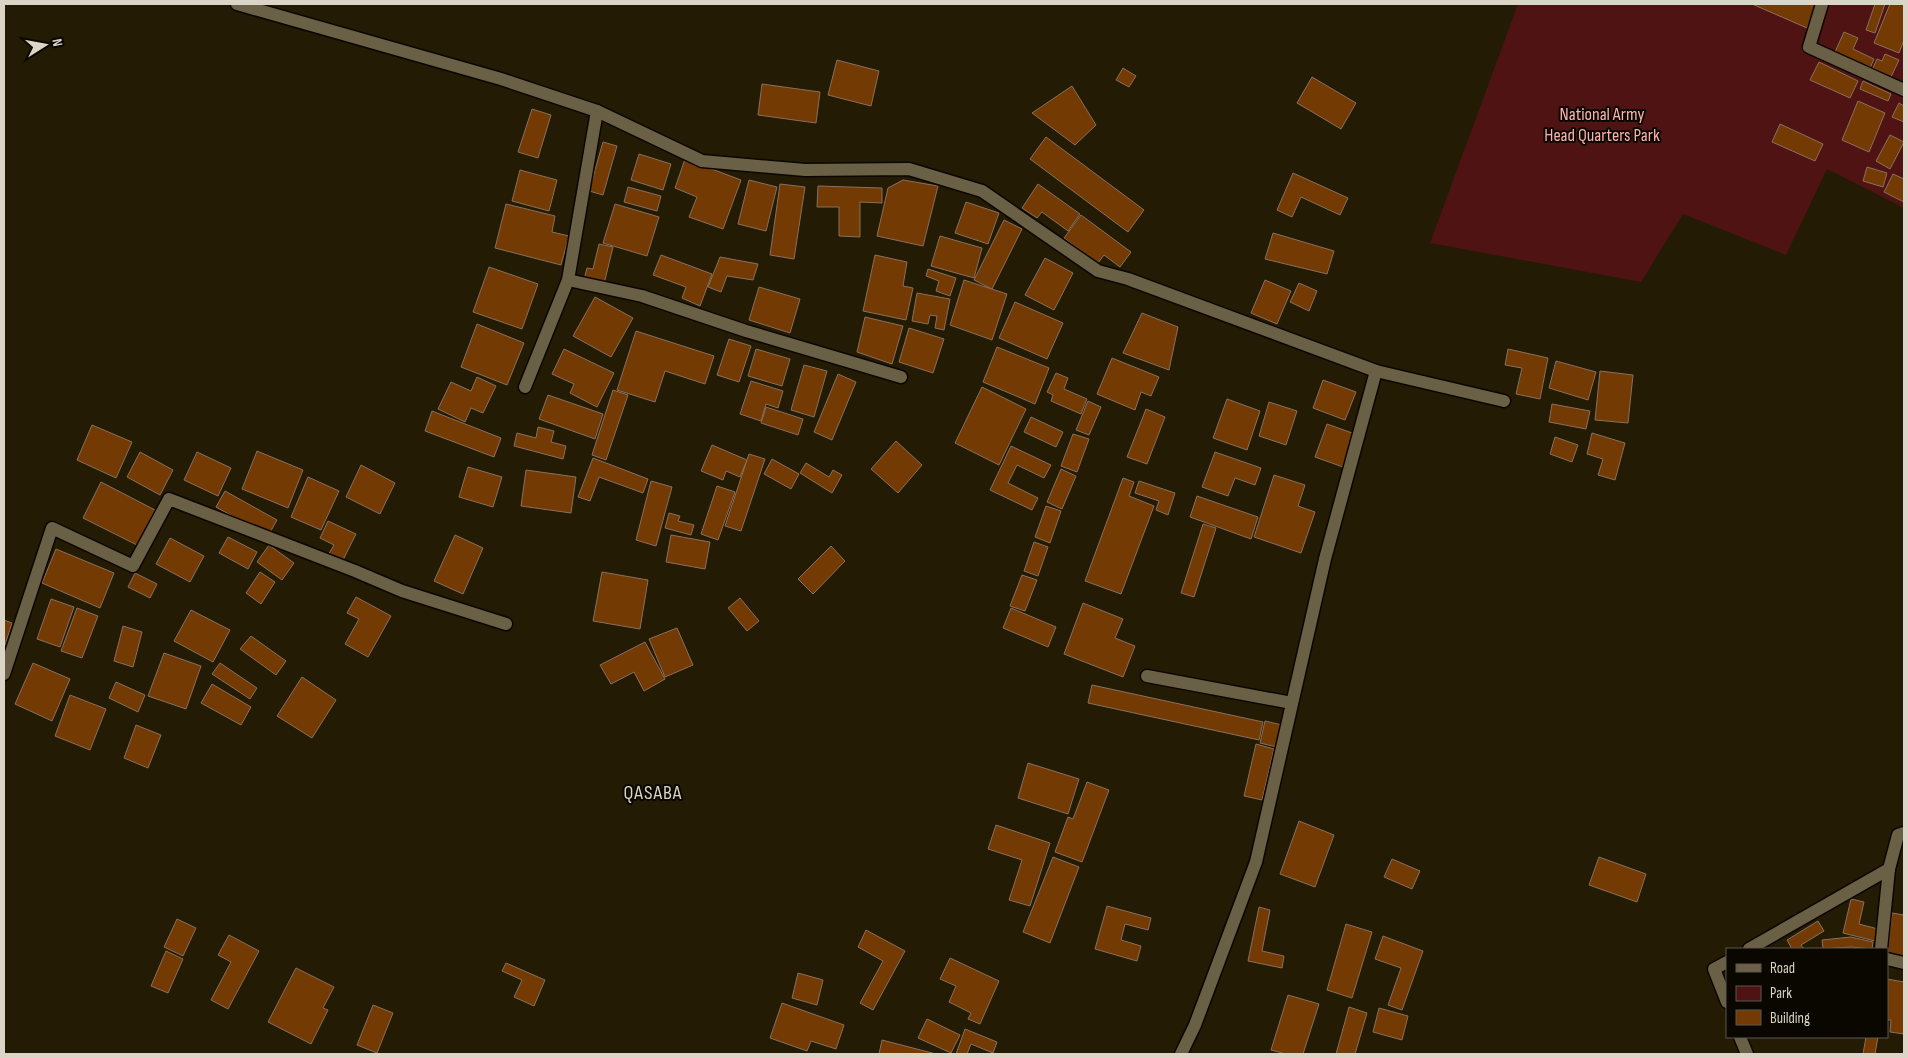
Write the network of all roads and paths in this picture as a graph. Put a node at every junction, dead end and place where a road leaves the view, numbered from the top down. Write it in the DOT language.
graph roads {
  1 [pos="237,4"];
  2 [pos="1822,4"];
  3 [pos="1904,90"];
  4 [pos="597,110"];
  5 [pos="568,280"];
  6 [pos="1376,371"];
  7 [pos="901,378"];
  8 [pos="525,387"];
  9 [pos="1504,401"];
  10 [pos="506,624"];
  11 [pos="4,674"];
  12 [pos="1147,676"];
  13 [pos="1292,703"];
  14 [pos="1904,833"];
  15 [pos="1889,869"];
  16 [pos="1751,948"];
  17 [pos="1881,948"];
  18 [pos="1888,959"];
  19 [pos="1726,963"];
  20 [pos="1904,963"];
  21 [pos="1726,999"];
  22 [pos="1740,1038"];
  23 [pos="1181,1054"];
  24 [pos="1747,1054"];
  1 -- 4 [label="street"];
  2 -- 3 [label="street"];
  4 -- 5 [label="street"];
  4 -- 6 [label="street"];
  5 -- 7 [label="street"];
  5 -- 8 [label="street"];
  6 -- 9 [label="street"];
  6 -- 13 [label="street"];
  10 -- 11 [label="street"];
  12 -- 13 [label="street"];
  13 -- 23 [label="street"];
  14 -- 15 [label="street"];
  15 -- 16 [label="street"];
  15 -- 17 [label="street"];
  18 -- 20 [label="street"];
  19 -- 21 [label="street"];
  22 -- 24 [label="street"];
}
